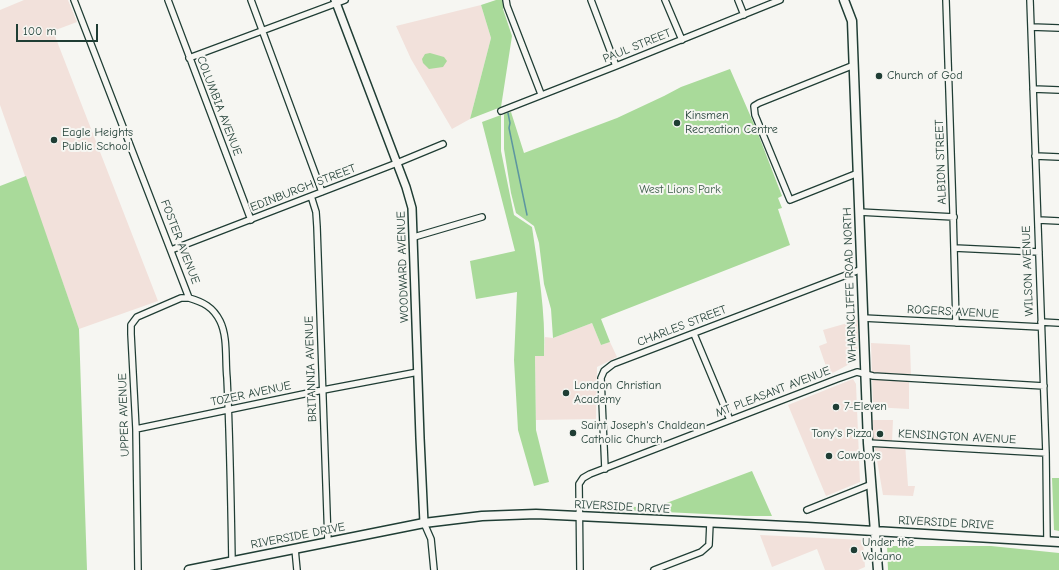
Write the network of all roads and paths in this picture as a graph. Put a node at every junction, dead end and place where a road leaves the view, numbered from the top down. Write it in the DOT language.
graph roads {
  1 [pos="74,0"];
  2 [pos="168,0"];
  3 [pos="251,0"];
  4 [pos="344,0"];
  5 [pos="506,0"];
  6 [pos="591,0"];
  7 [pos="665,0"];
  8 [pos="738,0"];
  9 [pos="780,0"];
  10 [pos="844,0"];
  11 [pos="946,0"];
  12 [pos="1030,0"];
  13 [pos="336,2"];
  14 [pos="744,15"];
  15 [pos="1031,26"];
  16 [pos="1059,28"];
  17 [pos="263,31"];
  18 [pos="682,40"];
  19 [pos="190,58"];
  20 [pos="854,65"];
  21 [pos="616,66"];
  22 [pos="1033,89"];
  23 [pos="1059,90"];
  24 [pos="541,94"];
  25 [pos="501,111"];
  26 [pos="443,144"];
  27 [pos="1035,156"];
  28 [pos="1059,157"];
  29 [pos="397,163"];
  30 [pos="858,173"];
  31 [pos="322,192"];
  32 [pos="311,196"];
  33 [pos="860,212"];
  34 [pos="482,217"];
  35 [pos="954,217"];
  36 [pos="251,220"];
  37 [pos="1038,220"];
  38 [pos="1059,221"];
  39 [pos="414,237"];
  40 [pos="954,248"];
  41 [pos="171,250"];
  42 [pos="1039,252"];
  43 [pos="862,268"];
  44 [pos="189,298"];
  45 [pos="863,318"];
  46 [pos="956,323"];
  47 [pos="1059,323"];
  48 [pos="1041,325"];
  49 [pos="694,334"];
  50 [pos="418,372"];
  51 [pos="865,373"];
  52 [pos="1044,386"];
  53 [pos="322,390"];
  54 [pos="228,409"];
  55 [pos="730,420"];
  56 [pos="136,429"];
  57 [pos="868,443"];
  58 [pos="1046,453"];
  59 [pos="605,469"];
  60 [pos="872,484"];
  61 [pos="807,510"];
  62 [pos="579,517"];
  63 [pos="424,523"];
  64 [pos="710,523"];
  65 [pos="876,531"];
  66 [pos="1047,541"];
  67 [pos="328,542"];
  68 [pos="1059,542"];
  69 [pos="294,549"];
  70 [pos="232,561"];
  71 [pos="138,570"];
  72 [pos="189,570"];
  73 [pos="297,570"];
  74 [pos="434,570"];
  75 [pos="580,570"];
  76 [pos="654,570"];
  77 [pos="877,570"];
  1 -- 41 [label="street, FOSTER AVENUE"];
  2 -- 19 [label="street, COLUMBIA AVENUE"];
  3 -- 17 [label="street"];
  4 -- 13 [label="street"];
  5 -- 24 [label="street"];
  6 -- 21 [label="street"];
  7 -- 18 [label="street"];
  8 -- 14 [label="street"];
  9 -- 14 [label="street, PAUL STREET"];
  10 -- 20 [label="main road, WHARNCLIFFE ROAD NORTH"];
  11 -- 35 [label="street, ALBION STREET"];
  12 -- 15 [label="street, WILSON AVENUE"];
  13 -- 17 [label="street"];
  13 -- 29 [label="street, WOODWARD AVENUE"];
  14 -- 18 [label="street, PAUL STREET"];
  15 -- 16 [label="street"];
  15 -- 22 [label="street, WILSON AVENUE"];
  17 -- 19 [label="street"];
  17 -- 31 [label="street"];
  18 -- 21 [label="street, PAUL STREET"];
  19 -- 36 [label="street, COLUMBIA AVENUE"];
  20 -- 30 [label="main road, WHARNCLIFFE ROAD NORTH"];
  20 -- 30 [label="street"];
  21 -- 24 [label="street, PAUL STREET"];
  22 -- 23 [label="street"];
  22 -- 27 [label="street, WILSON AVENUE"];
  24 -- 25 [label="street, PAUL STREET"];
  26 -- 29 [label="street, EDINBURGH STREET"];
  27 -- 28 [label="street"];
  27 -- 37 [label="street, WILSON AVENUE"];
  29 -- 31 [label="street, EDINBURGH STREET"];
  29 -- 39 [label="street, WOODWARD AVENUE"];
  30 -- 33 [label="main road, WHARNCLIFFE ROAD NORTH"];
  31 -- 32 [label="street, EDINBURGH STREET"];
  32 -- 36 [label="street, EDINBURGH STREET"];
  32 -- 53 [label="street, BRITANNIA AVENUE"];
  33 -- 35 [label="street"];
  33 -- 43 [label="main road, WHARNCLIFFE ROAD NORTH"];
  34 -- 39 [label="street"];
  35 -- 40 [label="street, ALBION STREET"];
  36 -- 41 [label="street, EDINBURGH STREET"];
  37 -- 38 [label="street"];
  37 -- 42 [label="street, WILSON AVENUE"];
  39 -- 50 [label="street, WOODWARD AVENUE"];
  40 -- 42 [label="street"];
  40 -- 46 [label="street, ALBION STREET"];
  41 -- 44 [label="street, FOSTER AVENUE"];
  42 -- 48 [label="street, WILSON AVENUE"];
  43 -- 45 [label="main road, WHARNCLIFFE ROAD NORTH"];
  43 -- 49 [label="street, CHARLES STREET"];
  44 -- 54 [label="street, FOSTER AVENUE"];
  44 -- 56 [label="street, UPPER AVENUE"];
  45 -- 46 [label="street, ROGERS AVENUE"];
  45 -- 51 [label="main road, WHARNCLIFFE ROAD NORTH"];
  46 -- 48 [label="street, ROGERS AVENUE"];
  47 -- 48 [label="street, ROGERS AVENUE"];
  48 -- 52 [label="street, WILSON AVENUE"];
  49 -- 55 [label="street"];
  49 -- 59 [label="street, CHARLES STREET"];
  50 -- 53 [label="street, TOZER AVENUE"];
  50 -- 63 [label="street, WOODWARD AVENUE"];
  51 -- 52 [label="street, MT PLEASANT AVENUE"];
  51 -- 55 [label="street, MT PLEASANT AVENUE"];
  51 -- 57 [label="main road, WHARNCLIFFE ROAD NORTH"];
  52 -- 58 [label="street, WILSON AVENUE"];
  53 -- 54 [label="street, TOZER AVENUE"];
  53 -- 67 [label="street, BRITANNIA AVENUE"];
  54 -- 56 [label="street, TOZER AVENUE"];
  54 -- 70 [label="street, FOSTER AVENUE"];
  55 -- 59 [label="street, MT PLEASANT AVENUE"];
  56 -- 71 [label="street, UPPER AVENUE"];
  57 -- 58 [label="street, KENSINGTON AVENUE"];
  57 -- 60 [label="main road, WHARNCLIFFE ROAD NORTH"];
  58 -- 66 [label="street, WILSON AVENUE"];
  59 -- 62 [label="street, MT PLEASANT AVENUE"];
  60 -- 61 [label="street"];
  60 -- 65 [label="main road, WHARNCLIFFE ROAD NORTH"];
  62 -- 63 [label="main road, RIVERSIDE DRIVE"];
  62 -- 64 [label="main road, RIVERSIDE DRIVE"];
  62 -- 75 [label="street, MT PLEASANT AVENUE"];
  63 -- 67 [label="main road, RIVERSIDE DRIVE"];
  63 -- 74 [label="street"];
  64 -- 65 [label="main road, RIVERSIDE DRIVE"];
  64 -- 76 [label="street"];
  65 -- 66 [label="main road, RIVERSIDE DRIVE"];
  65 -- 77 [label="main road, WHARNCLIFFE ROAD NORTH"];
  66 -- 68 [label="main road, RIVERSIDE DRIVE"];
  67 -- 69 [label="main road, RIVERSIDE DRIVE"];
  69 -- 70 [label="main road, RIVERSIDE DRIVE"];
  69 -- 73 [label="street"];
  70 -- 72 [label="main road, RIVERSIDE DRIVE"];
}
